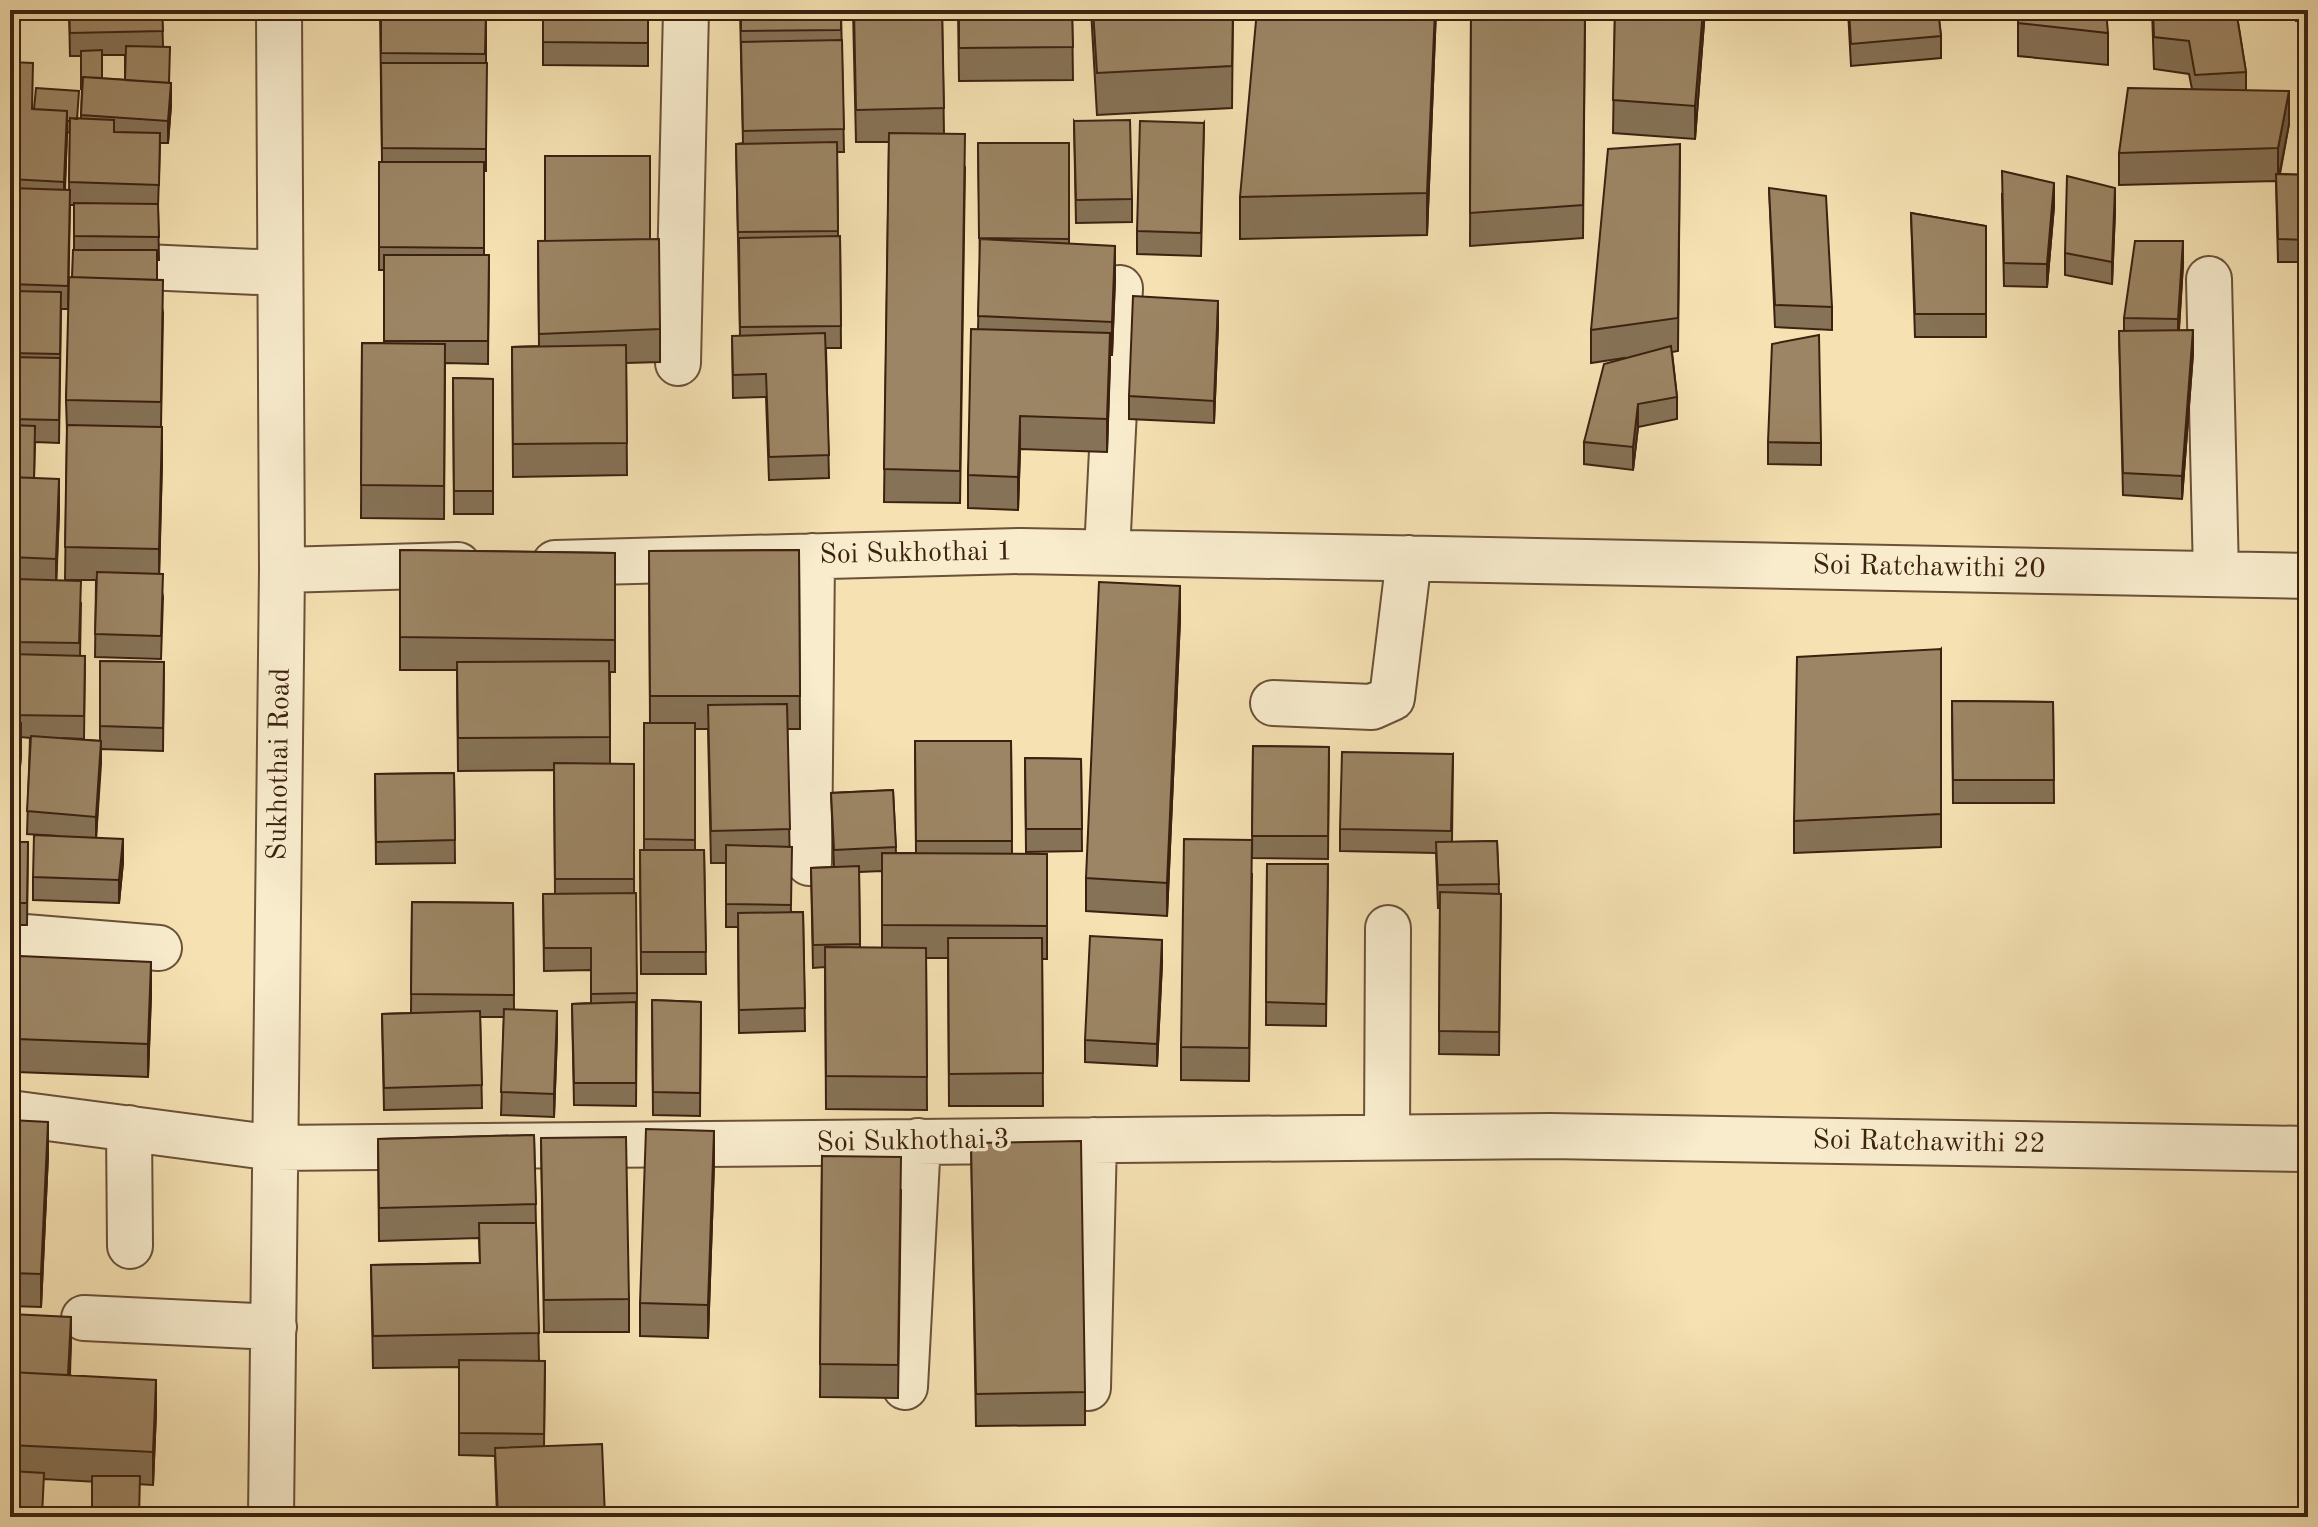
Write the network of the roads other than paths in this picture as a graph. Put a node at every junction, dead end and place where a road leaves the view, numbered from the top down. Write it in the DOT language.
graph roads {
  1 [pos="279,10"];
  2 [pos="686,10"];
  3 [pos="101,265"];
  4 [pos="280,273"];
  5 [pos="2209,279"];
  6 [pos="1120,288"];
  7 [pos="678,363"];
  8 [pos="1107,552"];
  9 [pos="812,556"];
  10 [pos="1409,558"];
  11 [pos="1550,561"];
  12 [pos="282,570"];
  13 [pos="2216,574"];
  14 [pos="2308,576"];
  15 [pos="1273,703"];
  16 [pos="809,863"];
  17 [pos="1388,928"];
  18 [pos="159,948"];
  19 [pos="10,955"];
  20 [pos="10,1113"];
  21 [pos="129,1128"];
  22 [pos="1550,1136"];
  23 [pos="1387,1137"];
  24 [pos="1094,1140"];
  25 [pos="918,1141"];
  26 [pos="275,1148"];
  27 [pos="2308,1149"];
  28 [pos="130,1246"];
  29 [pos="84,1318"];
  30 [pos="274,1327"];
  31 [pos="905,1387"];
  32 [pos="1088,1388"];
  33 [pos="271,1517"];
  1 -- 4 [label="street, Sukhothai Road"];
  2 -- 7 [label="street"];
  3 -- 4 [label="street"];
  4 -- 12 [label="street, Sukhothai Road"];
  5 -- 13 [label="street"];
  6 -- 8 [label="street"];
  8 -- 9 [label="street, Soi Sukhothai 1"];
  8 -- 10 [label="street, Soi Sukhothai 1"];
  9 -- 12 [label="street, Soi Sukhothai 1"];
  9 -- 16 [label="street"];
  10 -- 11 [label="street, Soi Sukhothai 1"];
  10 -- 15 [label="street"];
  11 -- 13 [label="street, Soi Ratchawithi 20"];
  12 -- 26 [label="street, Sukhothai Road"];
  13 -- 14 [label="street, Soi Ratchawithi 20"];
  17 -- 23 [label="street"];
  18 -- 19 [label="street"];
  20 -- 21 [label="street, Soi Sukhothai 3"];
  21 -- 26 [label="street, Soi Sukhothai 3"];
  21 -- 28 [label="street"];
  22 -- 23 [label="street, Soi Sukhothai 3"];
  22 -- 27 [label="street, Soi Ratchawithi 22"];
  23 -- 24 [label="street, Soi Sukhothai 3"];
  24 -- 25 [label="street, Soi Sukhothai 3"];
  24 -- 32 [label="street"];
  25 -- 26 [label="street, Soi Sukhothai 3"];
  25 -- 31 [label="street"];
  26 -- 30 [label="street, Sukhothai Road"];
  29 -- 30 [label="street"];
  30 -- 33 [label="street, Sukhothai Road"];
}
